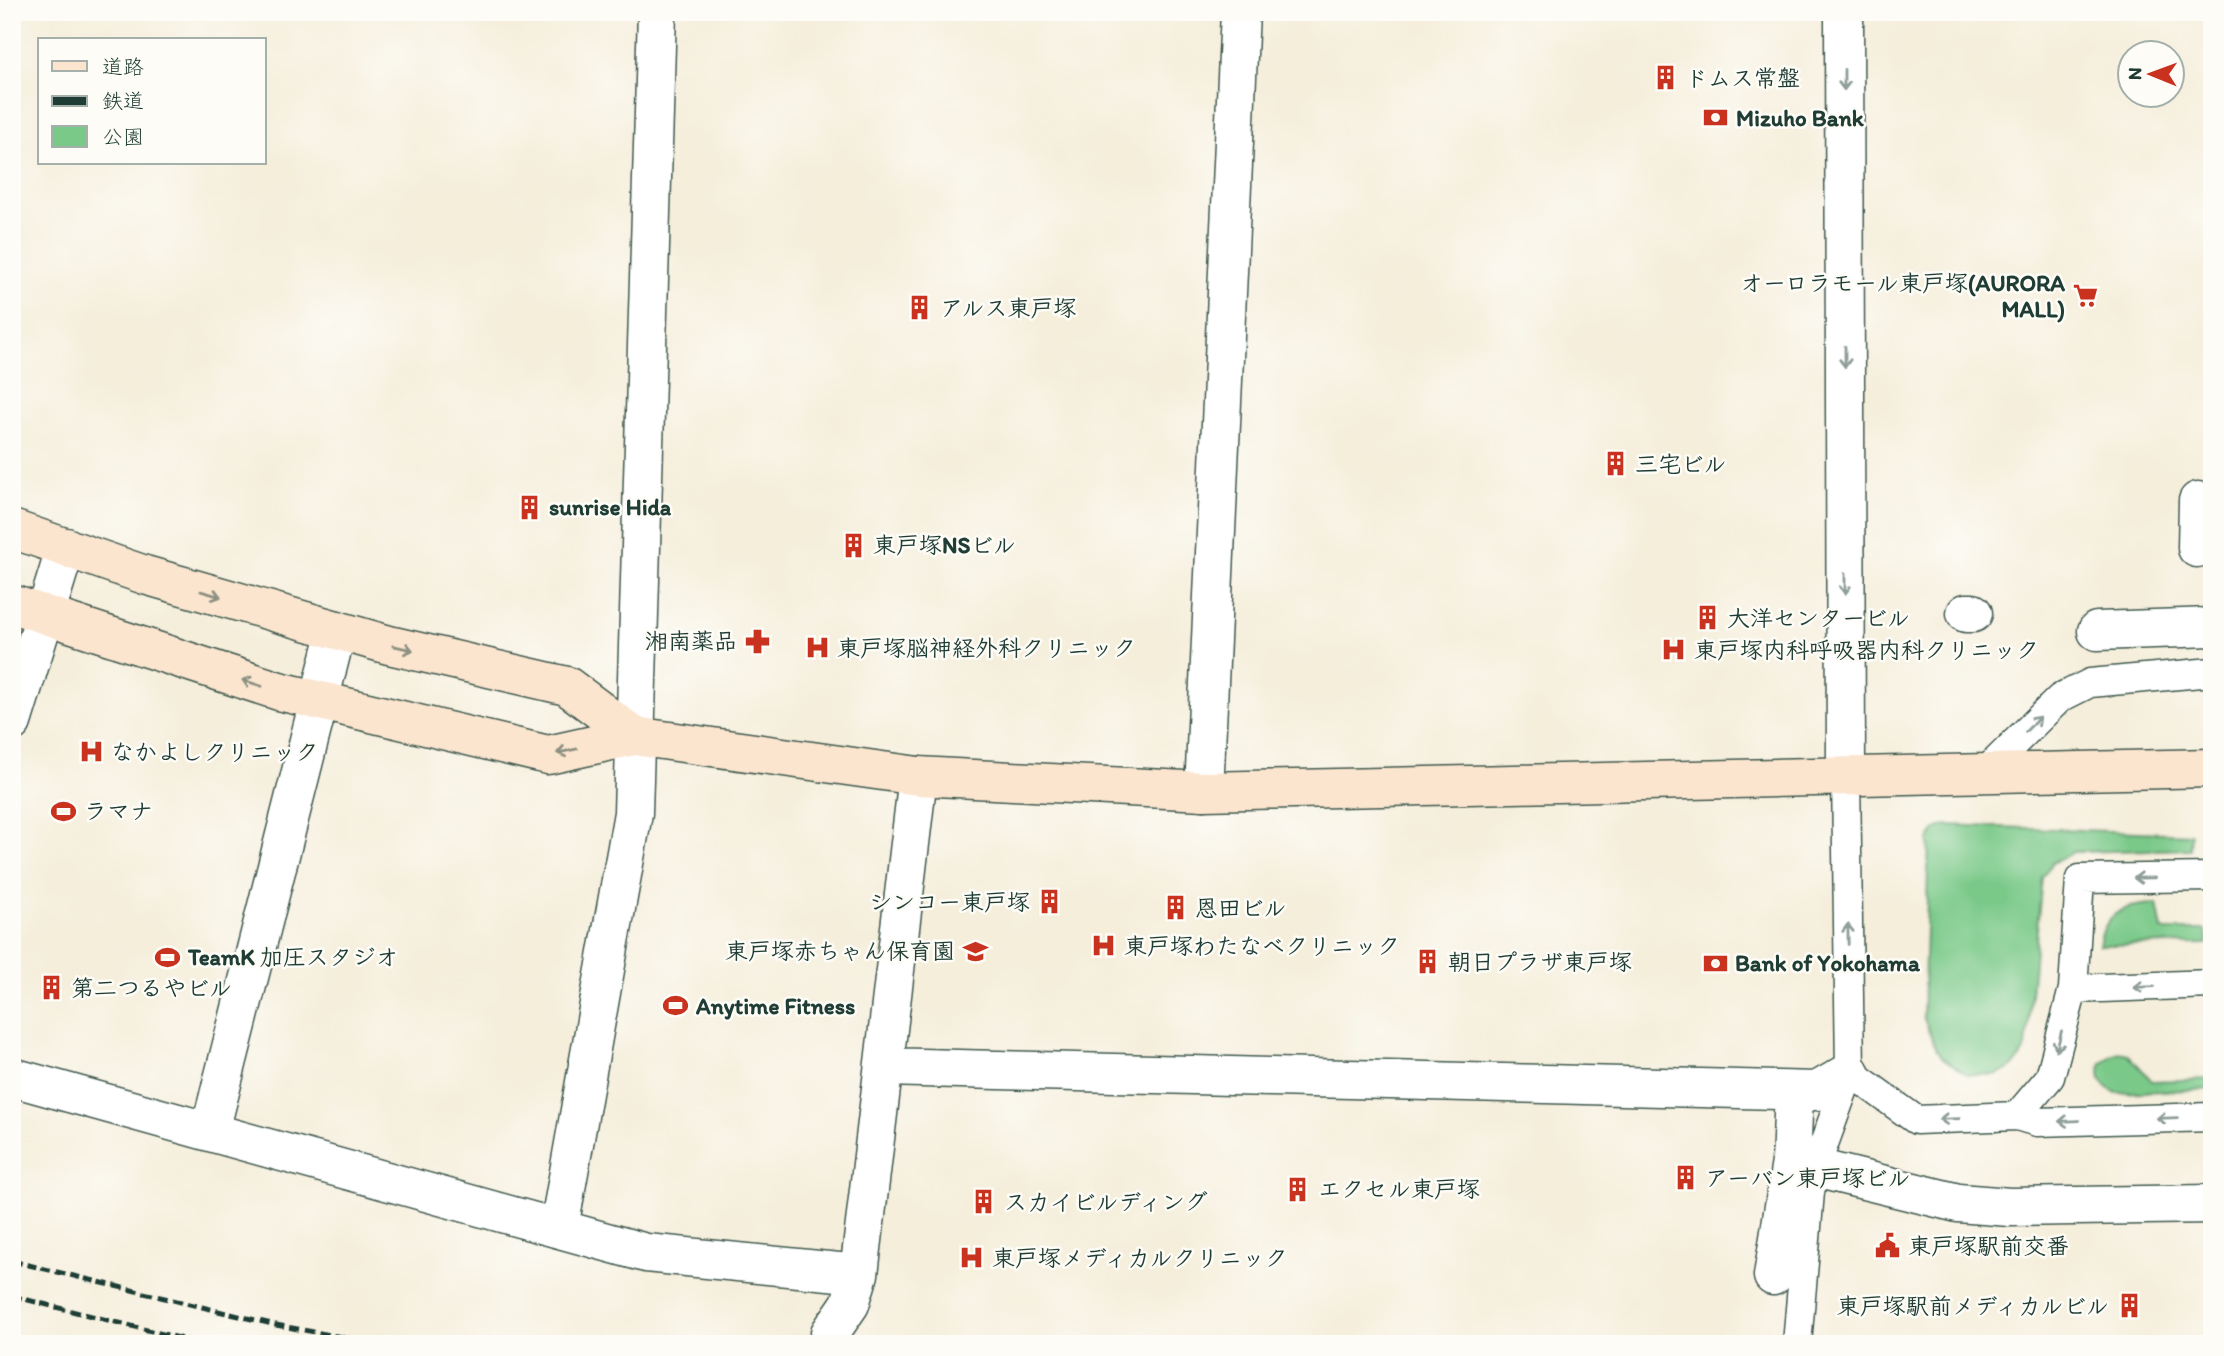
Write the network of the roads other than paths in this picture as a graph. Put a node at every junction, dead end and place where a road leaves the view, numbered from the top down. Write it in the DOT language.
graph roads {
  1 [pos="657,12"];
  2 [pos="1240,12"];
  3 [pos="1844,12"];
  4 [pos="2198,502"];
  5 [pos="12,528"];
  6 [pos="66,547"];
  7 [pos="2197,548"];
  8 [pos="29,610"];
  9 [pos="2212,627"];
  10 [pos="337,630"];
  11 [pos="2097,631"];
  12 [pos="2212,672"];
  13 [pos="317,701"];
  14 [pos="12,722"];
  15 [pos="634,736"];
  16 [pos="2212,768"];
  17 [pos="1984,772"];
  18 [pos="1846,774"];
  19 [pos="918,776"];
  20 [pos="1204,791"];
  21 [pos="2212,877"];
  22 [pos="2212,984"];
  23 [pos="2073,989"];
  24 [pos="884,1067"];
  25 [pos="1850,1072"];
  26 [pos="12,1077"];
  27 [pos="1794,1091"];
  28 [pos="2017,1116"];
  29 [pos="2212,1117"];
  30 [pos="210,1132"];
  31 [pos="1803,1166"];
  32 [pos="2212,1204"];
  33 [pos="559,1228"];
  34 [pos="859,1274"];
  35 [pos="1773,1276"];
  36 [pos="830,1333"];
  37 [pos="1797,1344"];
  1 -- 15 [label="street"];
  2 -- 20 [label="street"];
  3 -- 18 [label="street, one-way"];
  4 -- 7 [label="street"];
  5 -- 6 [label="street"];
  6 -- 8 [label="street"];
  6 -- 10 [label="street, one-way"];
  13 -- 8 [label="street, one-way"];
  8 -- 14 [label="street"];
  9 -- 11 [label="street"];
  10 -- 13 [label="street"];
  10 -- 15 [label="street, one-way"];
  17 -- 12 [label="lane, one-way"];
  15 -- 13 [label="street, one-way"];
  13 -- 30 [label="street"];
  15 -- 19 [label="street"];
  15 -- 33 [label="street"];
  16 -- 17 [label="street"];
  17 -- 18 [label="street"];
  18 -- 20 [label="street"];
  25 -- 18 [label="lane, one-way"];
  19 -- 20 [label="street"];
  19 -- 24 [label="street"];
  21 -- 23 [label="lane, one-way"];
  22 -- 23 [label="lane, one-way"];
  23 -- 28 [label="lane, one-way"];
  24 -- 27 [label="street"];
  24 -- 34 [label="street"];
  25 -- 27 [label="street"];
  28 -- 25 [label="lane, one-way"];
  25 -- 31 [label="lane"];
  26 -- 30 [label="street"];
  27 -- 31 [label="street"];
  29 -- 28 [label="lane, one-way"];
  30 -- 33 [label="street"];
  31 -- 32 [label="street"];
  31 -- 35 [label="street"];
  31 -- 37 [label="lane"];
  33 -- 34 [label="street"];
  34 -- 36 [label="street"];
}
